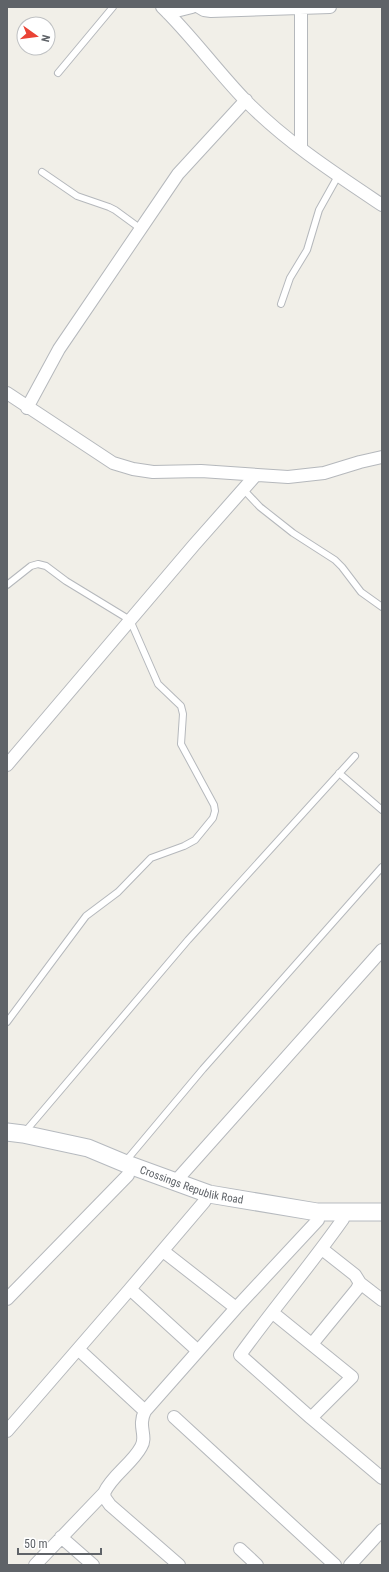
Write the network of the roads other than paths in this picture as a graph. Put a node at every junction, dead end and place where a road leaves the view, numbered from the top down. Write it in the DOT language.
graph roads {
  1 [pos="113,7"];
  2 [pos="192,7"];
  3 [pos="199,7"];
  4 [pos="301,7"];
  5 [pos="330,7"];
  6 [pos="165,10"];
  7 [pos="58,73"];
  8 [pos="246,100"];
  9 [pos="301,148"];
  10 [pos="42,172"];
  11 [pos="338,176"];
  12 [pos="382,205"];
  13 [pos="141,229"];
  14 [pos="281,304"];
  15 [pos="7,393"];
  16 [pos="28,408"];
  17 [pos="382,457"];
  18 [pos="255,476"];
  19 [pos="243,489"];
  20 [pos="7,585"];
  21 [pos="382,607"];
  22 [pos="130,620"];
  23 [pos="11,753"];
  24 [pos="354,756"];
  25 [pos="7,765"];
  26 [pos="339,773"];
  27 [pos="382,810"];
  28 [pos="382,867"];
  29 [pos="382,950"];
  30 [pos="7,1022"];
  31 [pos="15,1133"];
  32 [pos="7,1141"];
  33 [pos="126,1169"];
  34 [pos="175,1182"];
  35 [pos="207,1198"];
  36 [pos="382,1212"];
  37 [pos="343,1219"];
  38 [pos="318,1220"];
  39 [pos="382,1221"];
  40 [pos="322,1249"];
  41 [pos="163,1251"];
  42 [pos="360,1283"];
  43 [pos="130,1289"];
  44 [pos="7,1300"];
  45 [pos="382,1300"];
  46 [pos="236,1308"];
  47 [pos="273,1313"];
  48 [pos="312,1344"];
  49 [pos="78,1349"];
  50 [pos="198,1352"];
  51 [pos="145,1411"];
  52 [pos="174,1417"];
  53 [pos="311,1418"];
  54 [pos="7,1431"];
  55 [pos="382,1478"];
  56 [pos="104,1493"];
  57 [pos="382,1530"];
  58 [pos="61,1538"];
  59 [pos="240,1549"];
  60 [pos="35,1565"];
  61 [pos="93,1565"];
  62 [pos="179,1565"];
  63 [pos="257,1565"];
  64 [pos="334,1565"];
  65 [pos="350,1565"];
  1 -- 7 [label="lane"];
  2 -- 6 [label="street"];
  3 -- 4 [label="street"];
  4 -- 5 [label="street"];
  4 -- 9 [label="street"];
  6 -- 8 [label="street"];
  8 -- 9 [label="street"];
  8 -- 13 [label="street"];
  9 -- 11 [label="street"];
  10 -- 13 [label="lane"];
  11 -- 12 [label="street"];
  11 -- 14 [label="lane"];
  13 -- 16 [label="street"];
  15 -- 16 [label="street"];
  16 -- 18 [label="street"];
  17 -- 18 [label="street"];
  18 -- 19 [label="street"];
  19 -- 21 [label="lane"];
  19 -- 22 [label="street"];
  20 -- 22 [label="lane"];
  22 -- 23 [label="street"];
  22 -- 30 [label="lane"];
  23 -- 25 [label="street"];
  24 -- 26 [label="lane"];
  26 -- 27 [label="lane"];
  26 -- 31 [label="lane"];
  28 -- 33 [label="lane"];
  29 -- 34 [label="street"];
  31 -- 33 [label="street, Crossings Republik Road"];
  32 -- 33 [label="street"];
  33 -- 34 [label="street, Crossings Republik Road"];
  33 -- 35 [label="street"];
  33 -- 44 [label="street"];
  34 -- 35 [label="street, Crossings Republik Road"];
  35 -- 36 [label="street, Crossings Republik Road"];
  35 -- 38 [label="street"];
  35 -- 41 [label="street"];
  37 -- 38 [label="street"];
  37 -- 39 [label="street"];
  37 -- 40 [label="street"];
  38 -- 46 [label="street"];
  40 -- 42 [label="street"];
  40 -- 47 [label="street"];
  41 -- 43 [label="street"];
  41 -- 46 [label="street"];
  42 -- 45 [label="street"];
  42 -- 48 [label="street"];
  43 -- 49 [label="street"];
  43 -- 50 [label="street"];
  46 -- 50 [label="street"];
  47 -- 48 [label="street"];
  47 -- 53 [label="street"];
  48 -- 53 [label="street"];
  49 -- 51 [label="street"];
  49 -- 54 [label="street"];
  50 -- 51 [label="street"];
  51 -- 56 [label="street"];
  52 -- 64 [label="street"];
  53 -- 55 [label="street"];
  56 -- 58 [label="street"];
  56 -- 62 [label="street"];
  57 -- 65 [label="street"];
  58 -- 60 [label="street"];
  58 -- 61 [label="street"];
  59 -- 63 [label="street"];
}
